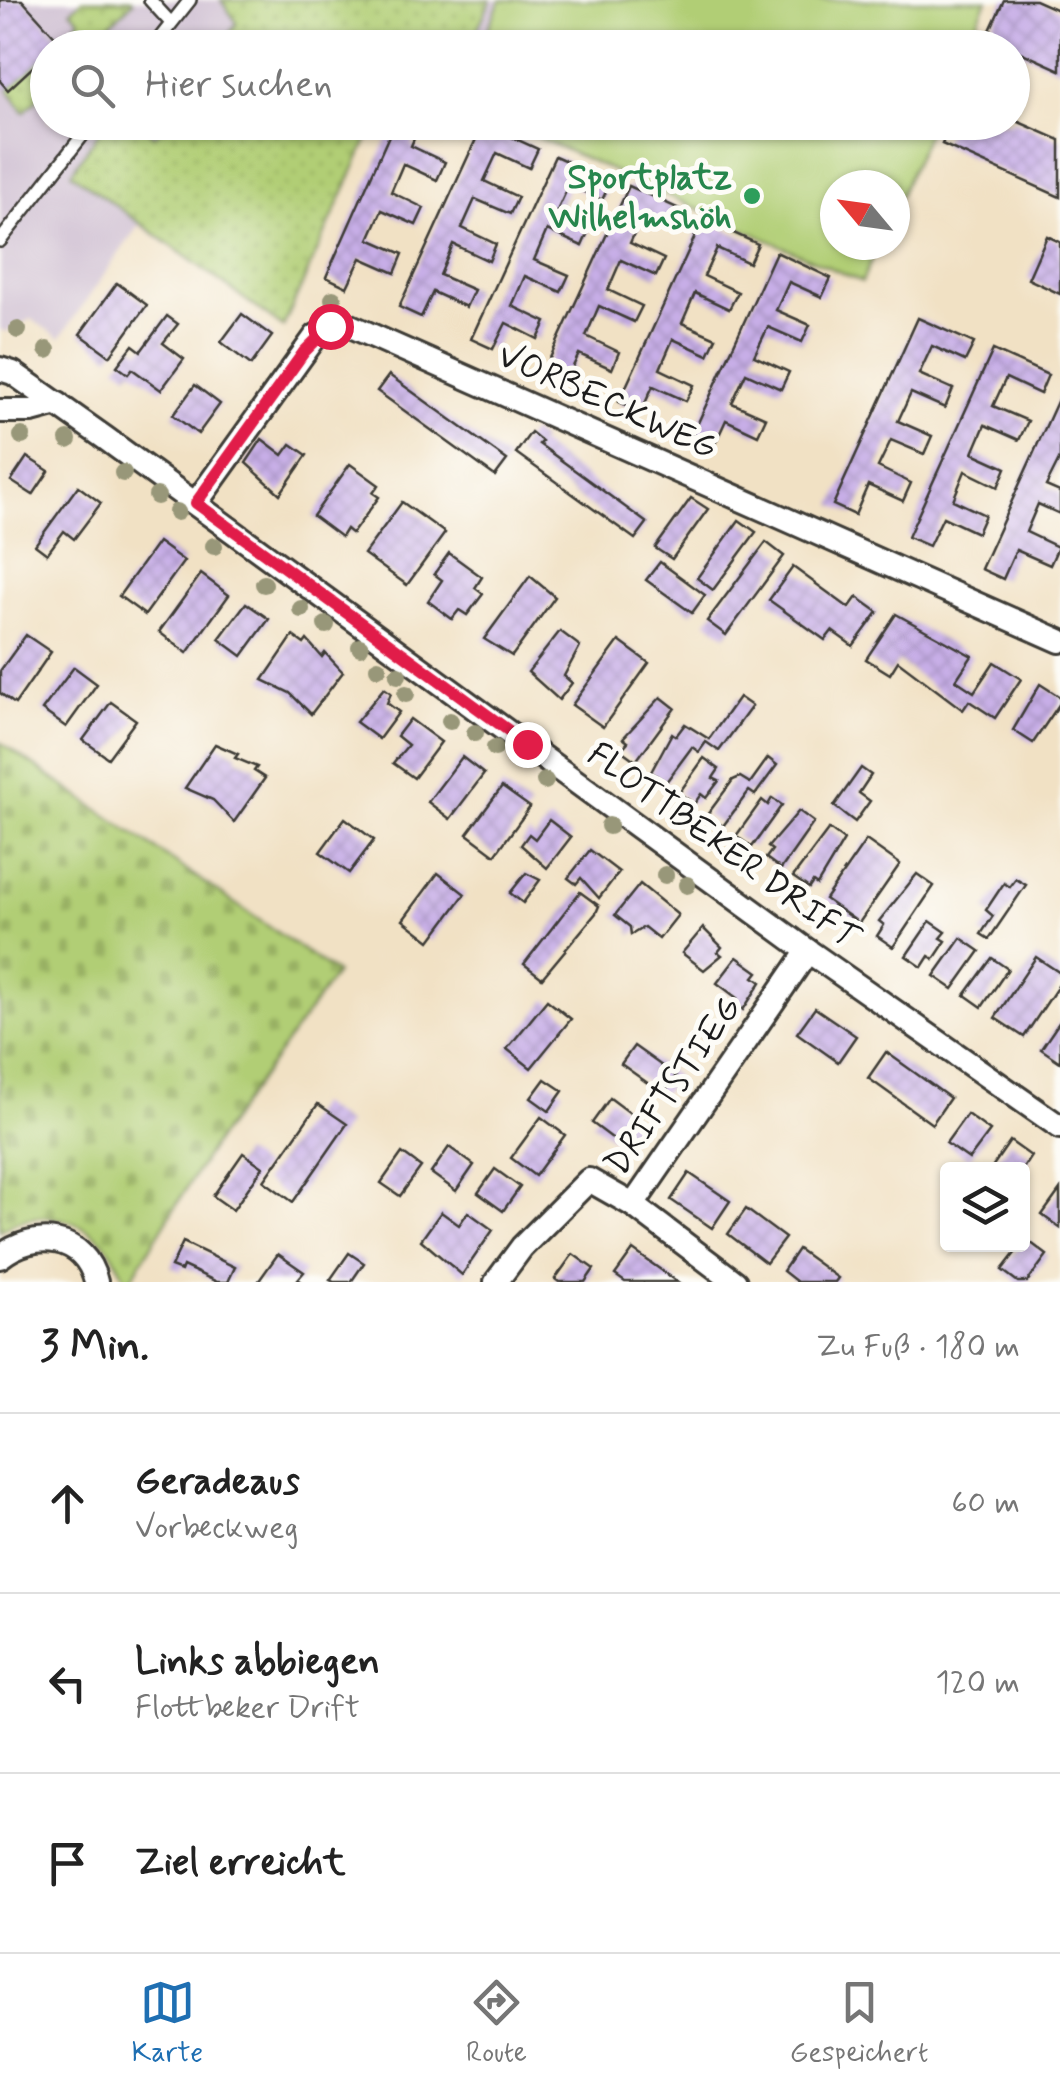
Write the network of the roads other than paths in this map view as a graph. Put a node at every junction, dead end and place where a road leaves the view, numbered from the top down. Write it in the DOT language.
graph roads {
  1 [pos="150,0"];
  2 [pos="190,0"];
  3 [pos="171,23"];
  4 [pos="166,30"];
  5 [pos="80,140"];
  6 [pos="0,241"];
  7 [pos="0,368"];
  8 [pos="58,404"];
  9 [pos="0,412"];
  10 [pos="196,503"];
  11 [pos="1060,641"];
  12 [pos="808,950"];
  13 [pos="1060,1127"];
  14 [pos="633,1205"];
  15 [pos="0,1256"];
  16 [pos="96,1282"];
  17 [pos="496,1282"];
  18 [pos="734,1282"];
  1 -- 3 [label="lane"];
  2 -- 3 [label="lane"];
  3 -- 4 [label="lane"];
  5 -- 6 [label="lane"];
  7 -- 8 [label="street, FLOTTBEKER DRIFT"];
  8 -- 9 [label="street"];
  8 -- 10 [label="street, FLOTTBEKER DRIFT"];
  10 -- 11 [label="street, VORBECKWEG"];
  10 -- 12 [label="street, FLOTTBEKER DRIFT"];
  12 -- 13 [label="street, FLOTTBEKER DRIFT"];
  12 -- 14 [label="street, DRIFTSTIEG"];
  14 -- 17 [label="street, DRIFTSTIEG"];
  14 -- 18 [label="street"];
  15 -- 16 [label="street"];
}
